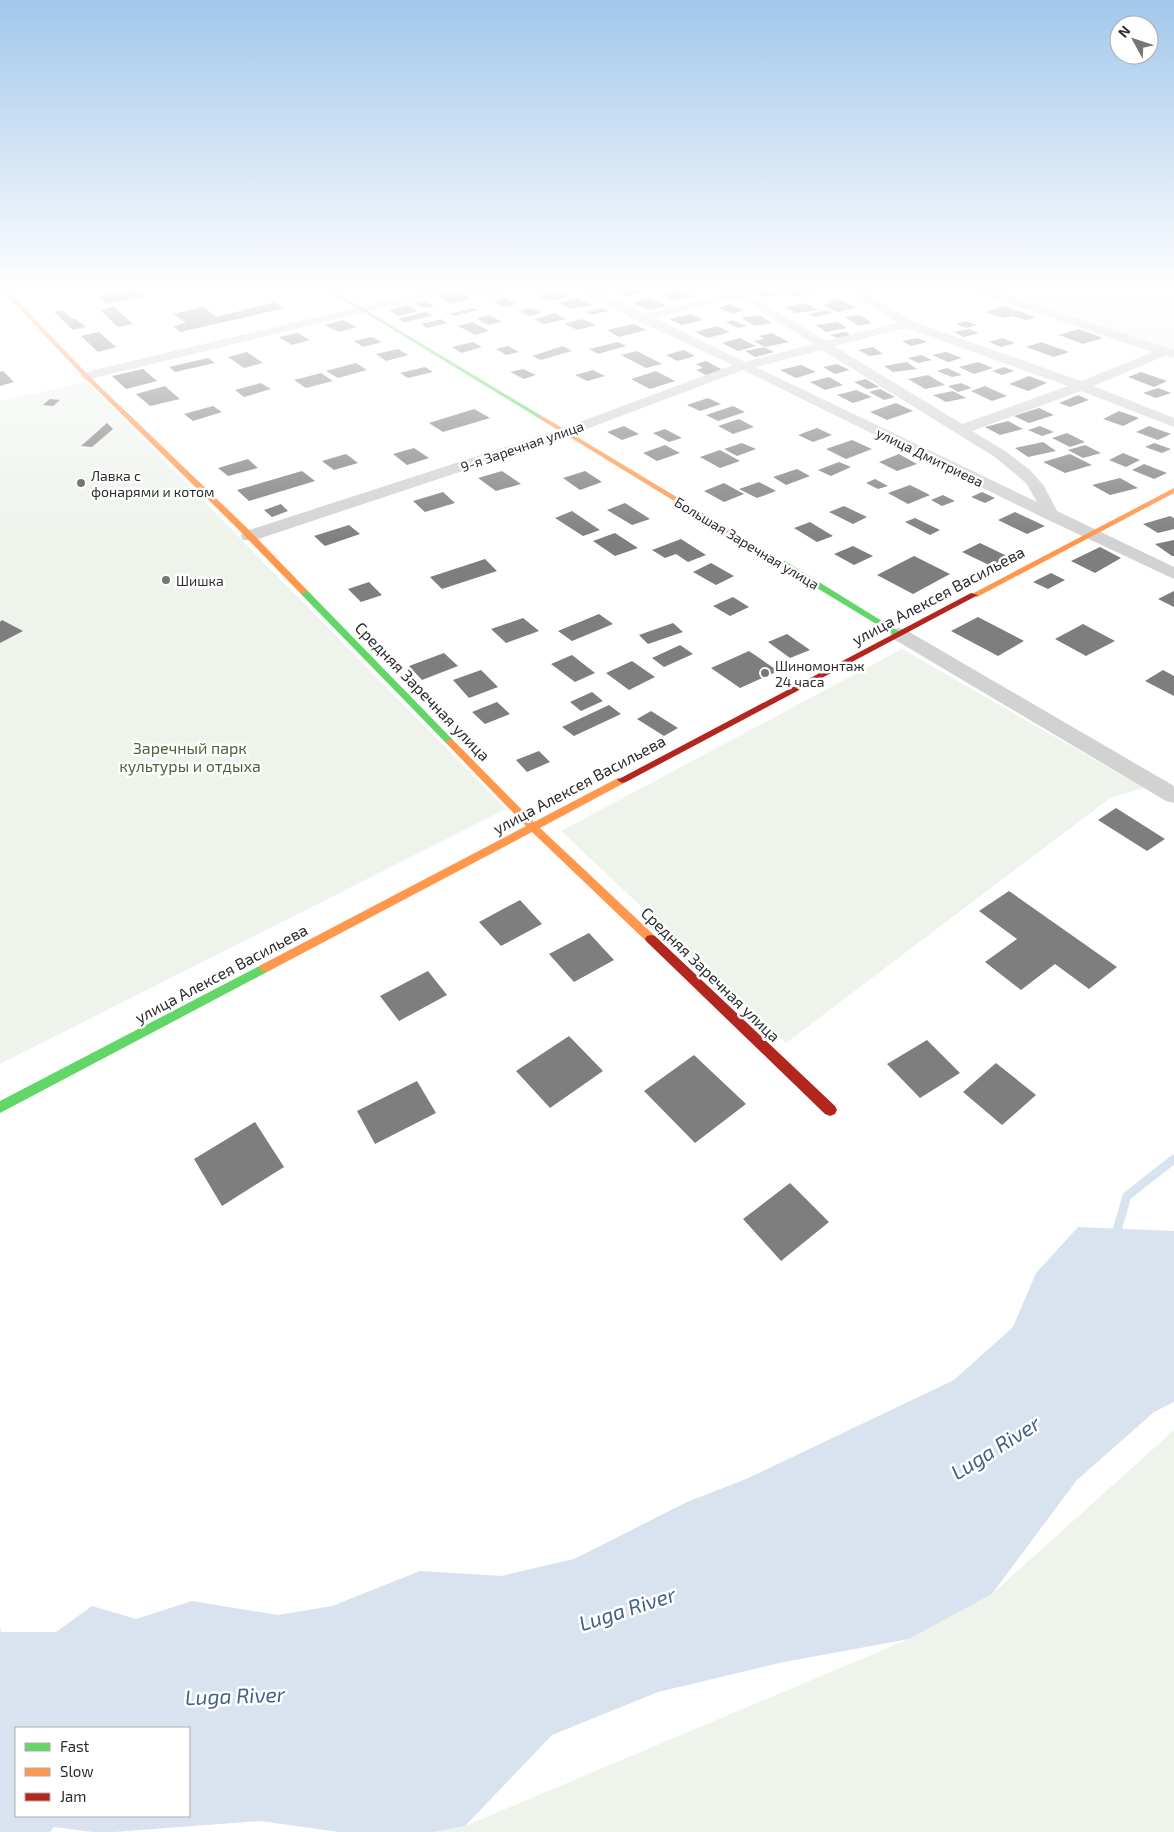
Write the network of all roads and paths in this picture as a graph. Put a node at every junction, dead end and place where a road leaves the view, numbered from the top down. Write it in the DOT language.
graph roads {
  1 [pos="82,371"];
  2 [pos="105,371"];
  3 [pos="462,371"];
  4 [pos="728,371"];
  5 [pos="754,371"];
  6 [pos="865,371"];
  7 [pos="1040,371"];
  8 [pos="1120,371"];
  9 [pos="86,376"];
  10 [pos="1081,386"];
  11 [pos="1174,423"];
  12 [pos="960,430"];
  13 [pos="563,433"];
  14 [pos="1174,490"];
  15 [pos="1050,515"];
  16 [pos="1090,533"];
  17 [pos="249,536"];
  18 [pos="1174,574"];
  19 [pos="899,634"];
  20 [pos="1174,796"];
  21 [pos="533,826"];
  22 [pos="0,1108"];
  23 [pos="830,1110"];
  1 -- 9 [label="street, Средняя Заречная улица"];
  2 -- 9 [label="street"];
  3 -- 13 [label="street, Большая Заречная улица"];
  4 -- 13 [label="street, 9-я Заречная улица"];
  5 -- 15 [label="street, улица Дмитриева"];
  6 -- 12 [label="street"];
  7 -- 10 [label="street"];
  8 -- 10 [label="street"];
  9 -- 17 [label="street, Средняя Заречная улица"];
  10 -- 11 [label="street"];
  10 -- 12 [label="street"];
  12 -- 15 [label="street"];
  13 -- 17 [label="street, 9-я Заречная улица"];
  13 -- 19 [label="street, Большая Заречная улица"];
  14 -- 16 [label="street, улица Алексея Васильева"];
  15 -- 16 [label="street, улица Дмитриева"];
  16 -- 18 [label="street, улица Дмитриева"];
  16 -- 19 [label="street, улица Алексея Васильева"];
  17 -- 21 [label="street, Средняя Заречная улица"];
  19 -- 20 [label="street, Большая Заречная улица"];
  19 -- 21 [label="street, улица Алексея Васильева"];
  21 -- 22 [label="street, улица Алексея Васильева"];
  21 -- 23 [label="street, Средняя Заречная улица"];
}
